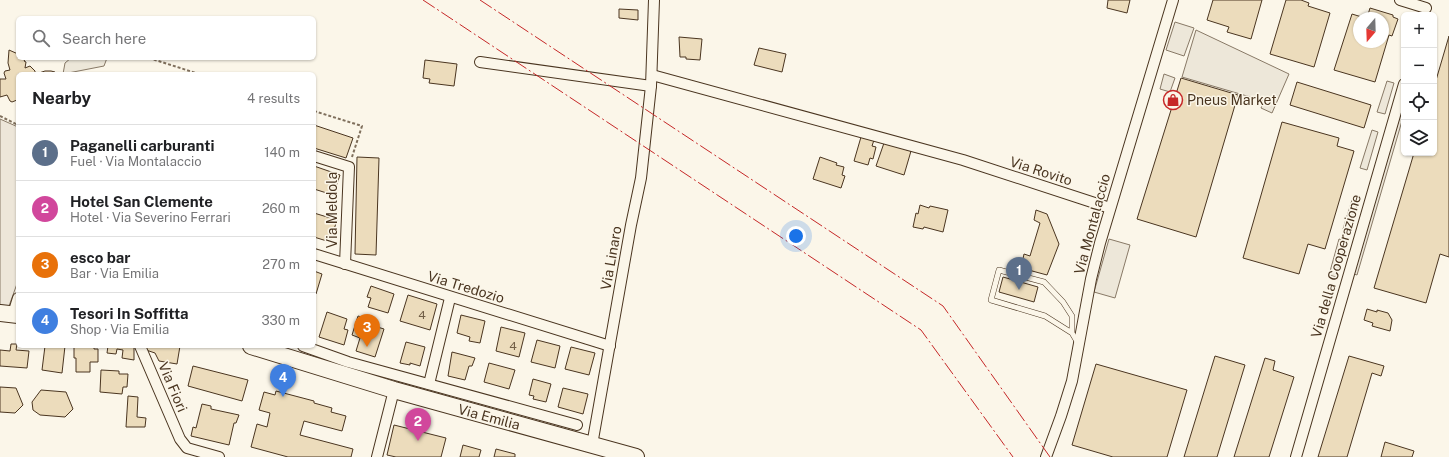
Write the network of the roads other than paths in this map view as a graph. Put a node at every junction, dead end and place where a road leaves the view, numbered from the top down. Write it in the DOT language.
graph roads {
  1 [pos="654,0"];
  2 [pos="1173,0"];
  3 [pos="1400,0"];
  4 [pos="1426,8"];
  5 [pos="480,62"];
  6 [pos="652,75"];
  7 [pos="651,86"];
  8 [pos="1401,94"];
  9 [pos="316,157"];
  10 [pos="1110,208"];
  11 [pos="316,255"];
  12 [pos="345,264"];
  13 [pos="450,298"];
  14 [pos="16,302"];
  15 [pos="10,314"];
  16 [pos="1072,333"];
  17 [pos="610,346"];
  18 [pos="1079,346"];
  19 [pos="141,348"];
  20 [pos="260,348"];
  21 [pos="307,348"];
  22 [pos="346,368"];
  23 [pos="429,384"];
  24 [pos="394,390"];
  25 [pos="577,425"];
  26 [pos="598,450"];
  27 [pos="219,457"];
  28 [pos="377,457"];
  29 [pos="636,457"];
  30 [pos="1046,457"];
  31 [pos="1296,457"];
  1 -- 6 [label="street, Via Linaro"];
  2 -- 10 [label="street, Via Montalaccio"];
  3 -- 4 [label="street"];
  5 -- 7 [label="street"];
  6 -- 7 [label="street, Via Linaro"];
  6 -- 10 [label="street, Via Rovito"];
  7 -- 17 [label="street, Via Linaro"];
  8 -- 31 [label="street, Via della Cooperazione"];
  9 -- 12 [label="street, Via Meldola"];
  10 -- 18 [label="street, Via Montalaccio"];
  11 -- 12 [label="street, Via Tredozio"];
  12 -- 13 [label="street, Via Tredozio"];
  13 -- 17 [label="street, Via Tredozio"];
  13 -- 23 [label="street"];
  14 -- 15 [label="street"];
  16 -- 16 [label="lane"];
  16 -- 18 [label="lane"];
  17 -- 26 [label="street, Via Linaro"];
  18 -- 30 [label="street, Via Montalaccio"];
  19 -- 27 [label="street, Via Fiori"];
  20 -- 22 [label="main road, Via Emilia"];
  21 -- 22 [label="street, Via Emilia"];
  22 -- 23 [label="street, Via Emilia"];
  22 -- 24 [label="main road, Via Emilia"];
  23 -- 25 [label="street, Via Emilia"];
  24 -- 26 [label="main road, Via Emilia"];
  24 -- 28 [label="street"];
  26 -- 29 [label="main road, Via Emilia"];
}
